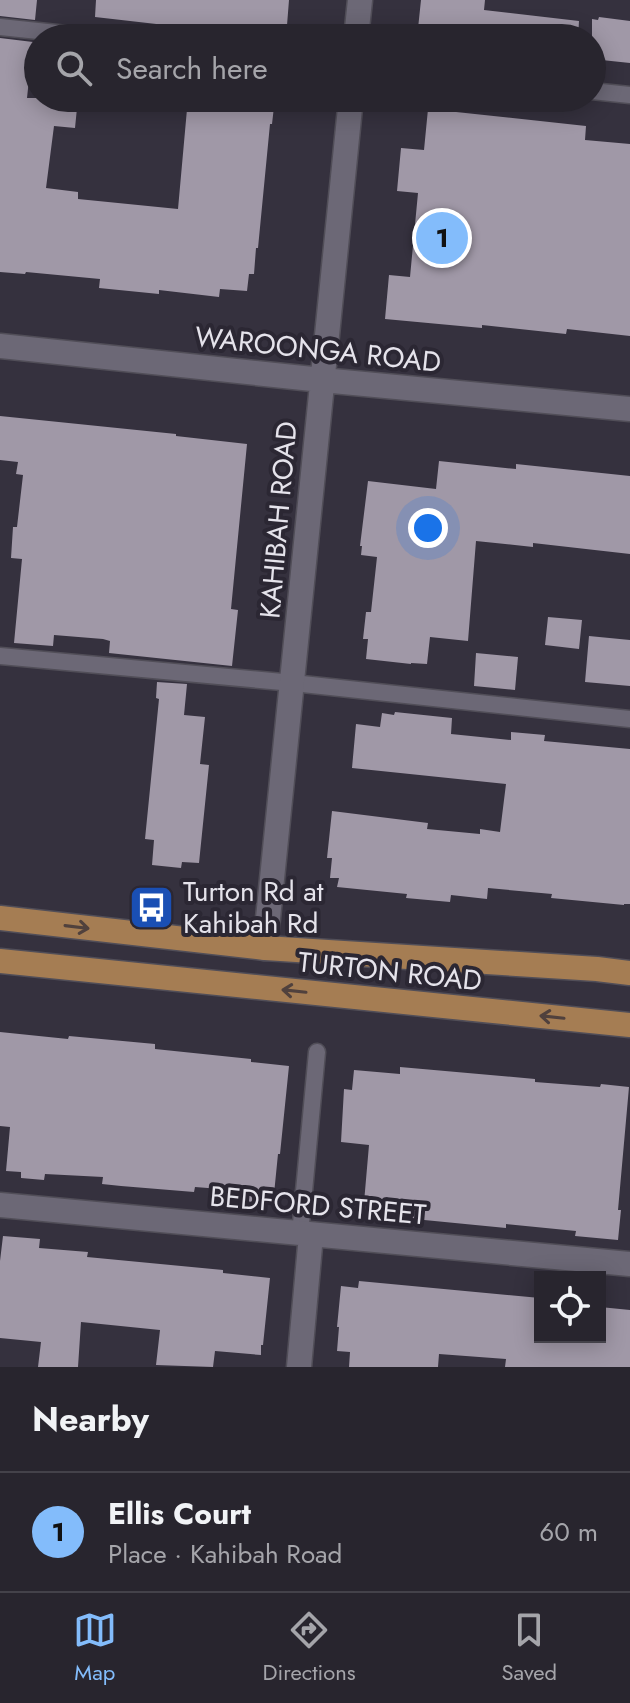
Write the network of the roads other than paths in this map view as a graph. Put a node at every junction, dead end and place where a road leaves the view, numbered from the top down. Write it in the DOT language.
graph roads {
  1 [pos="360,0"];
  2 [pos="357,24"];
  3 [pos="0,27"];
  4 [pos="24,30"];
  5 [pos="606,92"];
  6 [pos="630,95"];
  7 [pos="350,112"];
  8 [pos="0,346"];
  9 [pos="322,380"];
  10 [pos="630,409"];
  11 [pos="0,656"];
  12 [pos="293,683"];
  13 [pos="630,719"];
  14 [pos="0,918"];
  15 [pos="265,948"];
  16 [pos="0,961"];
  17 [pos="630,973"];
  18 [pos="630,1025"];
  19 [pos="317,1052"];
  20 [pos="0,1205"];
  21 [pos="305,1235"];
  22 [pos="630,1264"];
  23 [pos="299,1367"];
  1 -- 2 [label="street"];
  3 -- 4 [label="lane"];
  5 -- 6 [label="lane"];
  7 -- 9 [label="street, KAHIBAH ROAD"];
  8 -- 9 [label="street, WAROONGA ROAD"];
  9 -- 10 [label="street, WAROONGA ROAD"];
  9 -- 12 [label="street, KAHIBAH ROAD"];
  11 -- 12 [label="lane"];
  12 -- 13 [label="lane"];
  12 -- 15 [label="street, KAHIBAH ROAD"];
  14 -- 15 [label="main road, TURTON ROAD, one-way"];
  15 -- 17 [label="main road, TURTON ROAD"];
  18 -- 16 [label="main road, TURTON ROAD, one-way"];
  19 -- 21 [label="lane"];
  20 -- 21 [label="street, BEDFORD STREET"];
  21 -- 22 [label="street, BEDFORD STREET"];
  21 -- 23 [label="street"];
}
